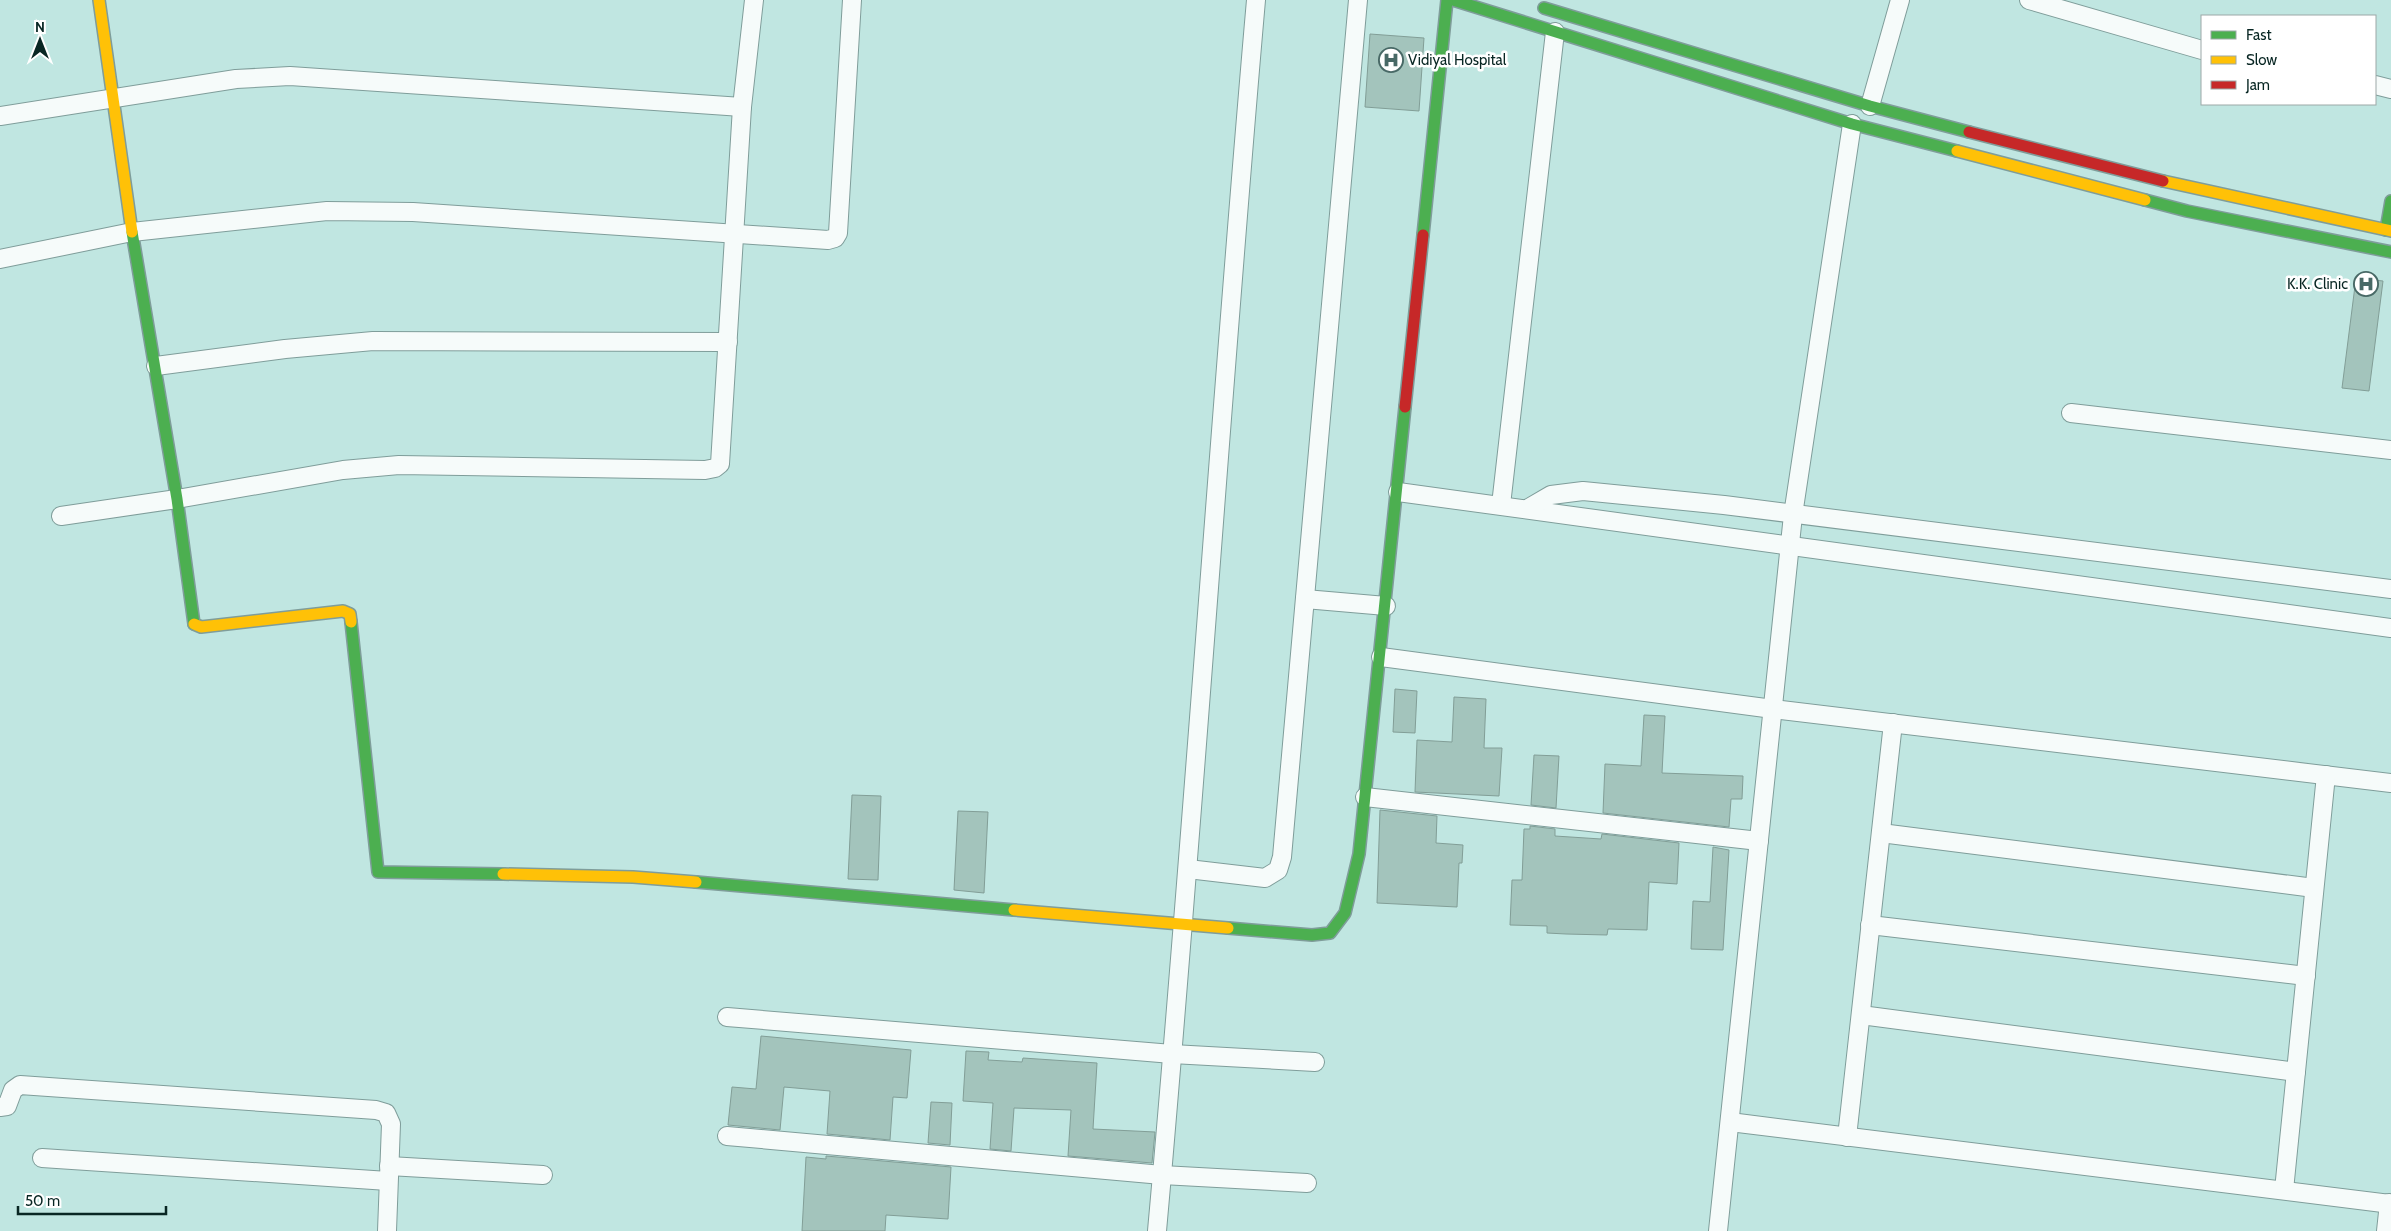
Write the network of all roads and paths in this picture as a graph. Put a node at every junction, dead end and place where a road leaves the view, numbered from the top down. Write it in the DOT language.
graph roads {
  1 [pos="99,0"];
  2 [pos="754,0"];
  3 [pos="852,0"];
  4 [pos="1256,0"];
  5 [pos="1358,0"];
  6 [pos="1447,0"];
  7 [pos="1452,0"];
  8 [pos="1900,0"];
  9 [pos="2029,0"];
  10 [pos="1533,5"];
  11 [pos="1570,8"];
  12 [pos="1555,32"];
  13 [pos="2201,50"];
  14 [pos="2376,86"];
  15 [pos="2391,88"];
  16 [pos="113,98"];
  17 [pos="1870,106"];
  18 [pos="742,108"];
  19 [pos="0,116"];
  20 [pos="1852,124"];
  21 [pos="2391,201"];
  22 [pos="2389,231"];
  23 [pos="132,232"];
  24 [pos="734,232"];
  25 [pos="2391,252"];
  26 [pos="0,260"];
  27 [pos="728,342"];
  28 [pos="156,366"];
  29 [pos="2072,414"];
  30 [pos="2391,450"];
  31 [pos="1398,492"];
  32 [pos="177,499"];
  33 [pos="1501,506"];
  34 [pos="1527,509"];
  35 [pos="1794,515"];
  36 [pos="60,516"];
  37 [pos="1790,544"];
  38 [pos="2391,589"];
  39 [pos="1305,599"];
  40 [pos="1386,606"];
  41 [pos="2391,628"];
  42 [pos="1381,657"];
  43 [pos="1773,709"];
  44 [pos="1893,723"];
  45 [pos="2326,775"];
  46 [pos="2391,783"];
  47 [pos="1366,798"];
  48 [pos="1881,833"];
  49 [pos="1759,841"];
  50 [pos="1188,869"];
  51 [pos="2314,888"];
  52 [pos="1184,924"];
  53 [pos="1870,925"];
  54 [pos="2306,976"];
  55 [pos="1861,1015"];
  56 [pos="727,1017"];
  57 [pos="1172,1054"];
  58 [pos="1315,1062"];
  59 [pos="2296,1072"];
  60 [pos="0,1107"];
  61 [pos="1730,1122"];
  62 [pos="727,1136"];
  63 [pos="1847,1137"];
  64 [pos="42,1158"];
  65 [pos="389,1174"];
  66 [pos="543,1175"];
  67 [pos="1162,1175"];
  68 [pos="1307,1184"];
  69 [pos="2284,1190"];
  70 [pos="2390,1203"];
  71 [pos="387,1231"];
  72 [pos="1157,1231"];
  73 [pos="1718,1231"];
  74 [pos="2386,1231"];
  1 -- 16 [label="street"];
  2 -- 18 [label="street"];
  3 -- 24 [label="street"];
  4 -- 50 [label="street"];
  5 -- 39 [label="street"];
  6 -- 31 [label="street"];
  7 -- 12 [label="street"];
  8 -- 17 [label="street"];
  9 -- 13 [label="street"];
  10 -- 11 [label="street"];
  11 -- 17 [label="street"];
  12 -- 20 [label="street"];
  12 -- 33 [label="street"];
  14 -- 15 [label="street"];
  16 -- 18 [label="street"];
  16 -- 19 [label="street"];
  16 -- 23 [label="street"];
  17 -- 22 [label="street"];
  18 -- 24 [label="street"];
  20 -- 25 [label="street"];
  20 -- 35 [label="street"];
  21 -- 22 [label="street"];
  23 -- 24 [label="street"];
  23 -- 26 [label="street"];
  23 -- 28 [label="street"];
  24 -- 27 [label="street"];
  27 -- 28 [label="street"];
  27 -- 32 [label="street"];
  28 -- 32 [label="street"];
  29 -- 30 [label="street"];
  31 -- 33 [label="street"];
  31 -- 40 [label="street"];
  32 -- 36 [label="street"];
  32 -- 52 [label="street"];
  33 -- 34 [label="street"];
  34 -- 35 [label="street"];
  34 -- 37 [label="street"];
  35 -- 37 [label="street"];
  35 -- 38 [label="street"];
  37 -- 41 [label="street"];
  37 -- 43 [label="street"];
  39 -- 40 [label="street"];
  39 -- 50 [label="street"];
  40 -- 42 [label="street"];
  42 -- 43 [label="street"];
  42 -- 47 [label="street"];
  43 -- 44 [label="street"];
  43 -- 49 [label="street"];
  44 -- 45 [label="street"];
  44 -- 48 [label="street"];
  45 -- 46 [label="street"];
  45 -- 51 [label="street"];
  47 -- 49 [label="street"];
  47 -- 52 [label="street"];
  48 -- 51 [label="street"];
  48 -- 53 [label="street"];
  49 -- 61 [label="street"];
  50 -- 52 [label="street"];
  51 -- 54 [label="street"];
  52 -- 57 [label="street"];
  53 -- 54 [label="street"];
  53 -- 55 [label="street"];
  54 -- 59 [label="street"];
  55 -- 59 [label="street"];
  55 -- 63 [label="street"];
  56 -- 57 [label="street"];
  57 -- 58 [label="street"];
  57 -- 67 [label="street"];
  59 -- 69 [label="street"];
  60 -- 65 [label="street"];
  61 -- 63 [label="street"];
  61 -- 73 [label="street"];
  62 -- 67 [label="street"];
  63 -- 69 [label="street"];
  64 -- 65 [label="street"];
  65 -- 66 [label="street"];
  65 -- 71 [label="street"];
  67 -- 68 [label="street"];
  67 -- 72 [label="street"];
  69 -- 70 [label="street"];
  70 -- 74 [label="street"];
}
